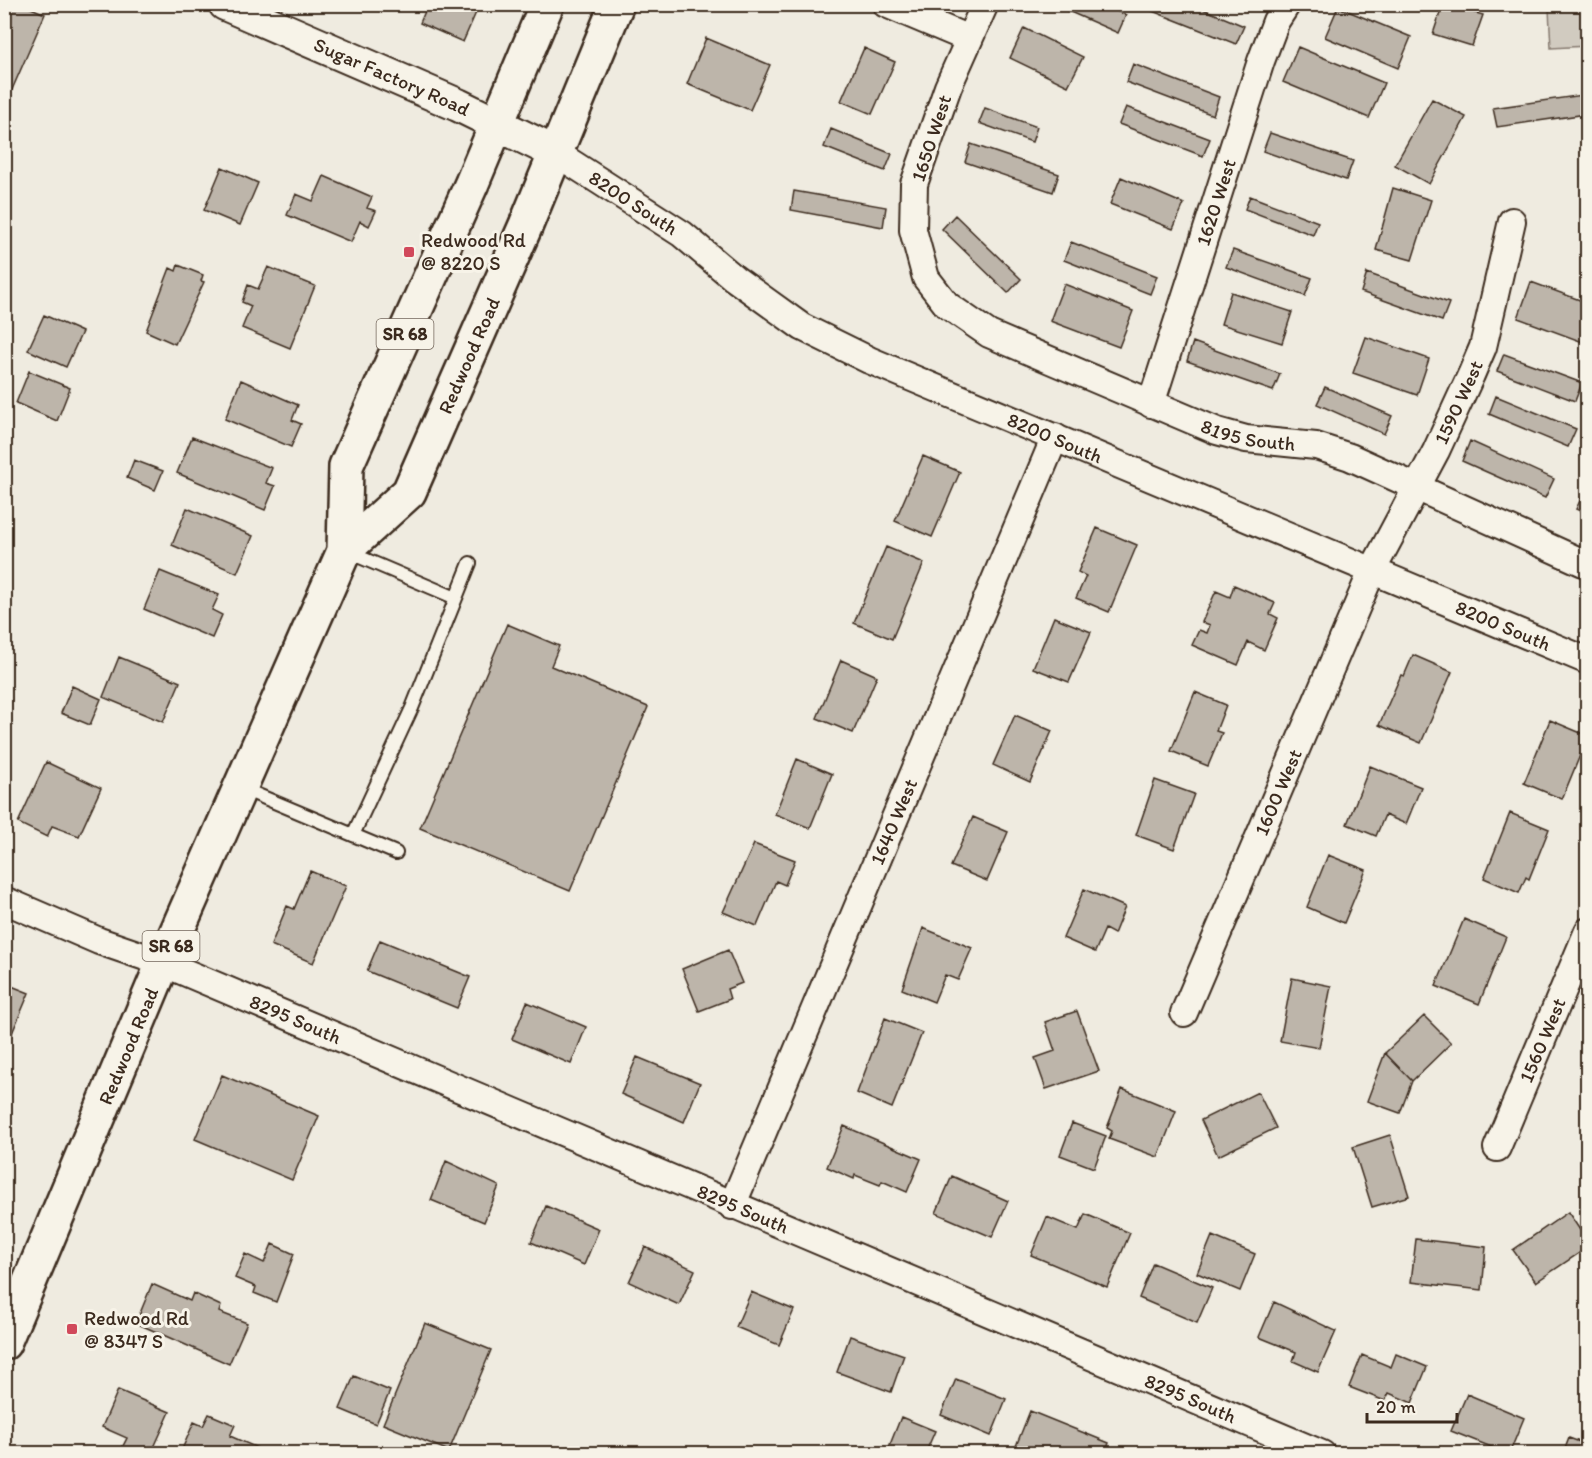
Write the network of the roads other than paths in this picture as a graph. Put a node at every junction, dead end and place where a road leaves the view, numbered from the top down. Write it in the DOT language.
graph roads {
  1 [pos="225,4"];
  2 [pos="547,4"];
  3 [pos="617,4"];
  4 [pos="886,4"];
  5 [pos="985,4"];
  6 [pos="1287,4"];
  7 [pos="969,39"];
  8 [pos="496,125"];
  9 [pos="556,153"];
  10 [pos="1512,221"];
  11 [pos="926,278"];
  12 [pos="1151,404"];
  13 [pos="1055,437"];
  14 [pos="1418,486"];
  15 [pos="344,551"];
  16 [pos="470,563"];
  17 [pos="1587,565"];
  18 [pos="1372,571"];
  19 [pos="456,598"];
  20 [pos="1587,662"];
  21 [pos="240,788"];
  22 [pos="353,835"];
  23 [pos="396,853"];
  24 [pos="4,900"];
  25 [pos="1587,932"];
  26 [pos="163,963"];
  27 [pos="1184,1013"];
  28 [pos="1497,1148"];
  29 [pos="732,1206"];
  30 [pos="4,1343"];
  31 [pos="1322,1454"];
  1 -- 8 [label="street, Sugar Factory Road"];
  2 -- 8 [label="main road, Redwood Road / SR 68"];
  3 -- 9 [label="main road, Redwood Road / SR 68"];
  4 -- 7 [label="street"];
  5 -- 7 [label="street, 1650 West"];
  6 -- 12 [label="street, 1620 West"];
  7 -- 11 [label="street, 1650 West"];
  8 -- 9 [label="street, Sugar Factory Road"];
  8 -- 15 [label="main road, Redwood Road / SR 68"];
  9 -- 13 [label="street, 8200 South"];
  9 -- 15 [label="main road, Redwood Road / SR 68"];
  10 -- 14 [label="street, 1590 West"];
  11 -- 12 [label="street, 8195 South"];
  12 -- 14 [label="street, 8195 South"];
  13 -- 18 [label="street, 8200 South"];
  13 -- 29 [label="street, 1640 West"];
  14 -- 17 [label="street, 8195 South"];
  14 -- 18 [label="street, 1590 West"];
  15 -- 19 [label="lane"];
  15 -- 21 [label="main road, Redwood Road / SR 68"];
  16 -- 19 [label="lane"];
  18 -- 20 [label="street, 8200 South"];
  18 -- 27 [label="street, 1600 West"];
  19 -- 22 [label="lane"];
  21 -- 22 [label="lane"];
  21 -- 26 [label="main road, Redwood Road / SR 68"];
  22 -- 23 [label="lane"];
  24 -- 26 [label="street, 8295 South"];
  25 -- 28 [label="street, 1560 West"];
  26 -- 29 [label="street, 8295 South"];
  26 -- 30 [label="main road, Redwood Road / SR 68"];
  29 -- 31 [label="street, 8295 South"];
}
